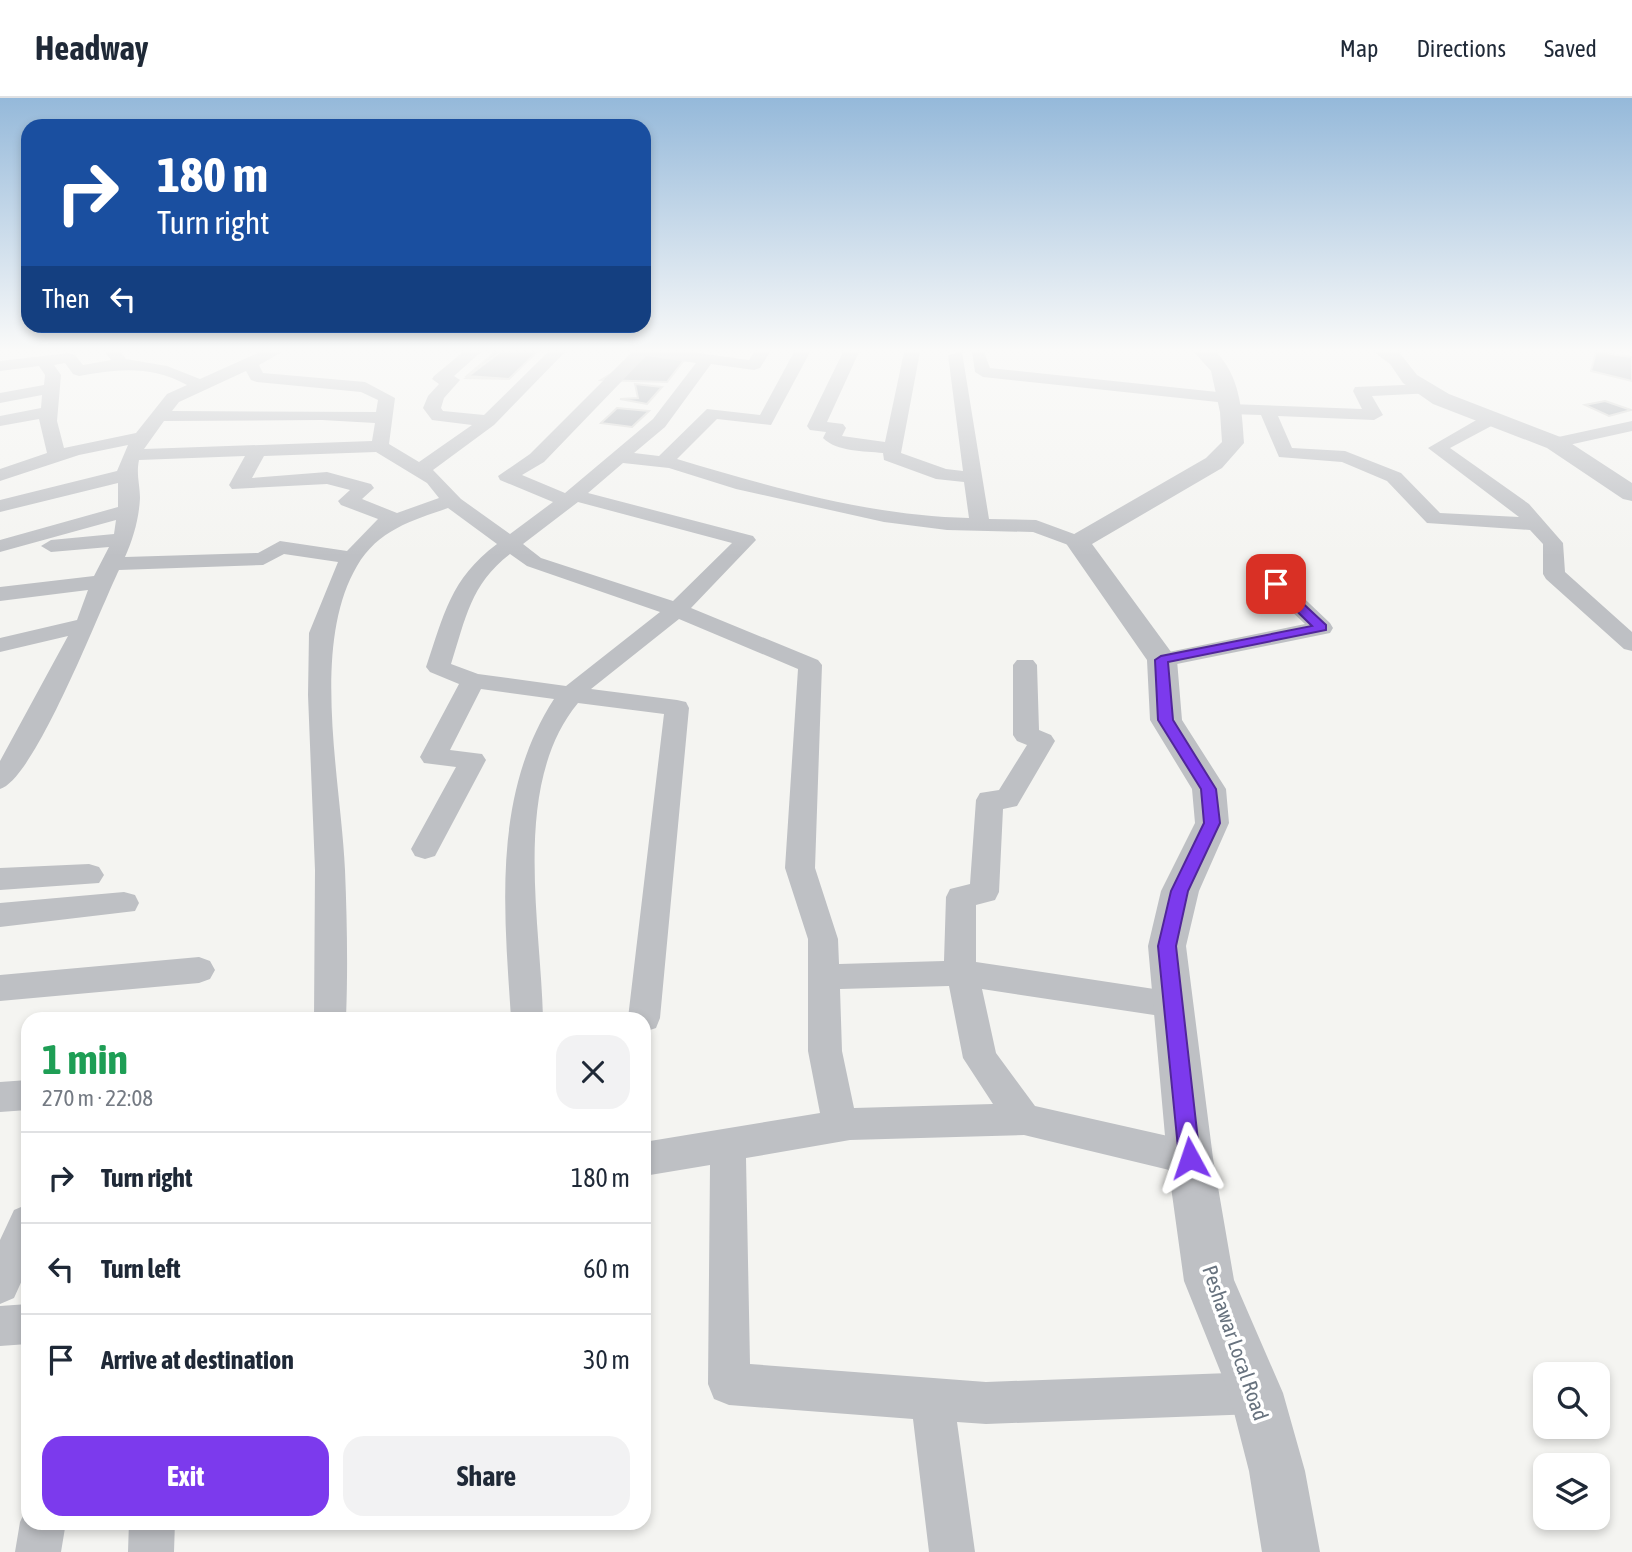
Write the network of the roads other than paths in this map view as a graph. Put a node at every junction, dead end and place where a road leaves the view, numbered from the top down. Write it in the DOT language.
graph roads {
  1 [pos="48,420"];
  2 [pos="157,420"];
  3 [pos="385,420"];
  4 [pos="477,420"];
  5 [pos="574,420"];
  6 [pos="661,420"];
  7 [pos="706,420"];
  8 [pos="819,420"];
  9 [pos="899,420"];
  10 [pos="959,420"];
  11 [pos="1238,420"];
  12 [pos="1254,420"];
  13 [pos="1489,420"];
  14 [pos="1493,420"];
  15 [pos="488,421"];
  16 [pos="1632,426"];
  17 [pos="1555,443"];
  18 [pos="380,446"];
  19 [pos="893,448"];
  20 [pos="257,451"];
  21 [pos="133,455"];
  22 [pos="57,456"];
  23 [pos="620,457"];
  24 [pos="663,462"];
  25 [pos="419,471"];
  26 [pos="0,475"];
  27 [pos="973,477"];
  28 [pos="1632,494"];
  29 [pos="570,498"];
  30 [pos="451,499"];
  31 [pos="0,506"];
  32 [pos="128,511"];
  33 [pos="396,519"];
  34 [pos="1536,524"];
  35 [pos="980,525"];
  36 [pos="123,540"];
  37 [pos="1078,542"];
  38 [pos="508,545"];
  39 [pos="0,546"];
  40 [pos="0,556"];
  41 [pos="352,558"];
  42 [pos="1261,570"];
  43 [pos="107,573"];
  44 [pos="0,594"];
  45 [pos="676,610"];
  46 [pos="85,625"];
  47 [pos="1632,643"];
  48 [pos="0,645"];
  49 [pos="1161,660"];
  50 [pos="1025,665"];
  51 [pos="474,681"];
  52 [pos="574,693"];
  53 [pos="0,780"];
  54 [pos="425,849"];
  55 [pos="89,875"];
  56 [pos="0,879"];
  57 [pos="124,903"];
  58 [pos="0,915"];
  59 [pos="200,970"];
  60 [pos="962,974"];
  61 [pos="824,977"];
  62 [pos="0,988"];
  63 [pos="1174,1004"];
  64 [pos="330,1012"];
  65 [pos="527,1012"];
  66 [pos="645,1012"];
  67 [pos="21,1096"];
  68 [pos="0,1097"];
  69 [pos="1024,1119"];
  70 [pos="840,1125"];
  71 [pos="728,1144"];
  72 [pos="651,1158"];
  73 [pos="1190,1158"];
  74 [pos="21,1238"];
  75 [pos="0,1284"];
  76 [pos="21,1324"];
  77 [pos="0,1326"];
  78 [pos="1256,1393"];
  79 [pos="932,1399"];
  80 [pos="42,1530"];
  81 [pos="152,1530"];
  82 [pos="38,1552"];
  83 [pos="151,1552"];
  84 [pos="952,1552"];
  85 [pos="1292,1552"];
  1 -- 22 [label="street"];
  2 -- 21 [label="street"];
  3 -- 18 [label="street"];
  4 -- 15 [label="street"];
  5 -- 29 [label="street"];
  6 -- 23 [label="street"];
  7 -- 24 [label="street"];
  8 -- 19 [label="street"];
  9 -- 19 [label="street"];
  10 -- 27 [label="street"];
  11 -- 37 [label="street"];
  12 -- 34 [label="street"];
  13 -- 34 [label="street"];
  14 -- 17 [label="street"];
  15 -- 25 [label="street"];
  16 -- 17 [label="street"];
  17 -- 28 [label="street"];
  18 -- 20 [label="street"];
  18 -- 25 [label="street"];
  19 -- 27 [label="street"];
  20 -- 21 [label="street"];
  20 -- 33 [label="street"];
  21 -- 22 [label="street"];
  21 -- 31 [label="street"];
  21 -- 32 [label="street"];
  22 -- 26 [label="street"];
  23 -- 24 [label="street"];
  23 -- 29 [label="street"];
  24 -- 35 [label="street"];
  25 -- 30 [label="street"];
  27 -- 35 [label="street"];
  29 -- 38 [label="street"];
  29 -- 45 [label="street"];
  30 -- 33 [label="street"];
  30 -- 38 [label="street"];
  32 -- 36 [label="street"];
  32 -- 39 [label="street"];
  33 -- 41 [label="street"];
  34 -- 47 [label="street"];
  35 -- 37 [label="street"];
  36 -- 40 [label="street"];
  36 -- 43 [label="street"];
  37 -- 49 [label="street"];
  38 -- 45 [label="street"];
  38 -- 51 [label="street"];
  41 -- 43 [label="street"];
  41 -- 64 [label="street"];
  42 -- 49 [label="street"];
  43 -- 44 [label="street"];
  43 -- 46 [label="street"];
  45 -- 52 [label="street"];
  45 -- 61 [label="street"];
  46 -- 48 [label="street"];
  46 -- 53 [label="street"];
  49 -- 63 [label="street, Peshawar Local Road"];
  50 -- 60 [label="street"];
  51 -- 52 [label="street"];
  51 -- 54 [label="street"];
  52 -- 65 [label="street"];
  52 -- 66 [label="street"];
  55 -- 56 [label="street"];
  57 -- 58 [label="street"];
  59 -- 62 [label="street"];
  60 -- 61 [label="street"];
  60 -- 63 [label="street"];
  60 -- 69 [label="street"];
  61 -- 70 [label="street"];
  63 -- 73 [label="street, Peshawar Local Road"];
  67 -- 68 [label="street"];
  69 -- 70 [label="street"];
  69 -- 73 [label="street"];
  70 -- 71 [label="street"];
  71 -- 72 [label="street"];
  71 -- 79 [label="street"];
  73 -- 78 [label="street, Peshawar Local Road"];
  74 -- 75 [label="street"];
  76 -- 77 [label="street"];
  78 -- 79 [label="street"];
  78 -- 85 [label="street, Peshawar Local Road"];
  79 -- 84 [label="street"];
  80 -- 82 [label="street"];
  81 -- 83 [label="street"];
}
